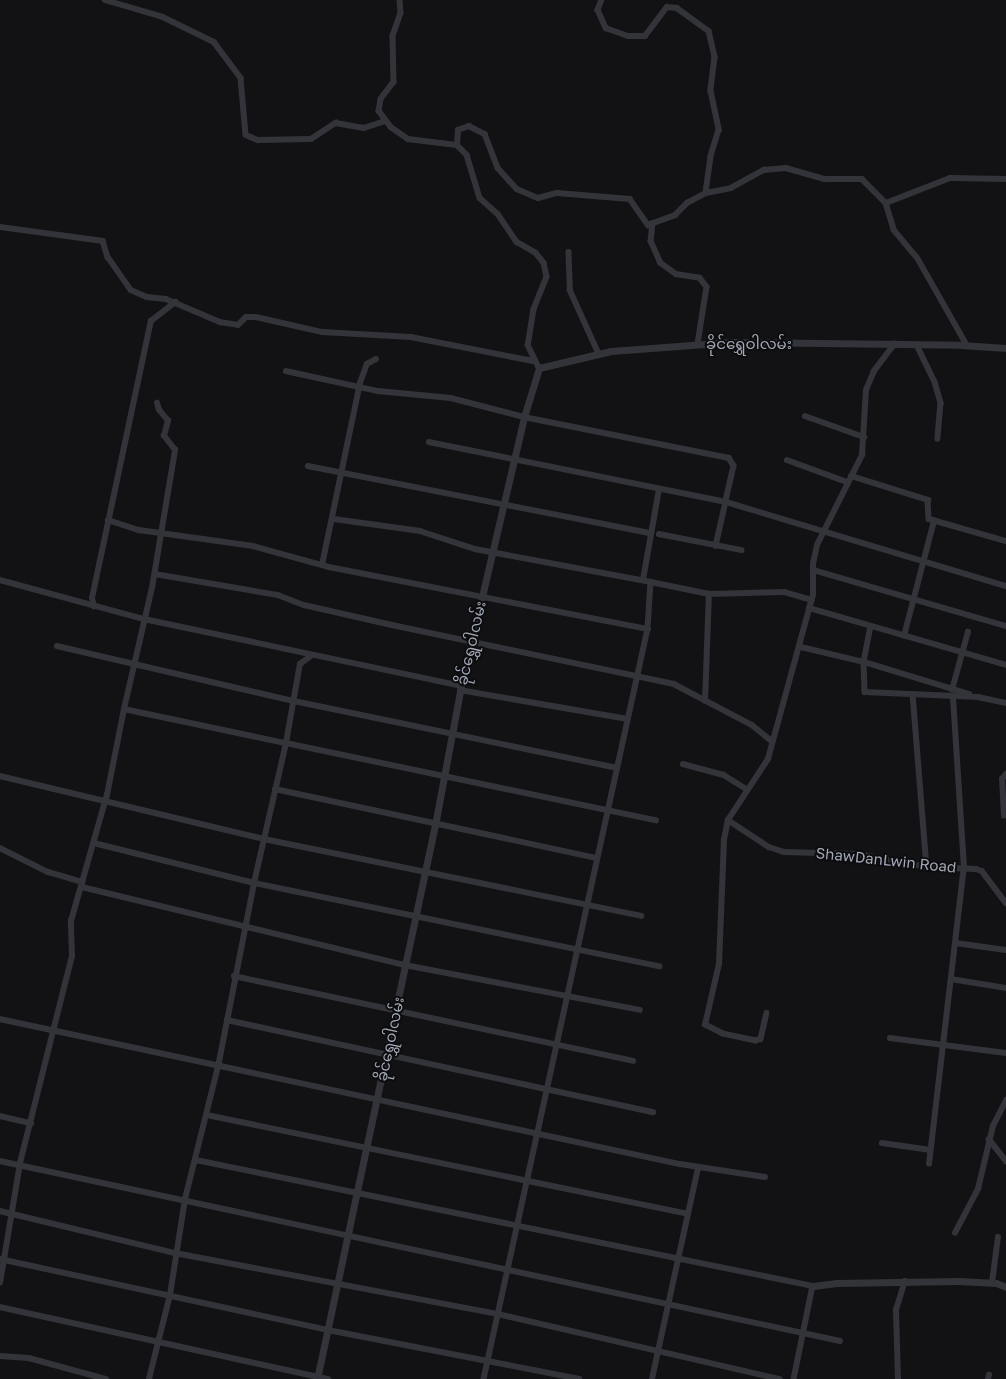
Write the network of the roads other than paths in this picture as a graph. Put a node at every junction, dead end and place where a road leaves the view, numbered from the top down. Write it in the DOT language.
graph roads {
  1 [pos="105,0"];
  2 [pos="400,0"];
  3 [pos="602,0"];
  4 [pos="386,121"];
  5 [pos="458,143"];
  6 [pos="1006,178"];
  7 [pos="706,193"];
  8 [pos="886,203"];
  9 [pos="652,223"];
  10 [pos="0,227"];
  11 [pos="569,252"];
  12 [pos="176,302"];
  13 [pos="698,344"];
  14 [pos="894,344"];
  15 [pos="917,345"];
  16 [pos="967,345"];
  17 [pos="1006,348"];
  18 [pos="599,354"];
  19 [pos="376,358"];
  20 [pos="533,361"];
  21 [pos="539,368"];
  22 [pos="286,371"];
  23 [pos="360,386"];
  24 [pos="157,403"];
  25 [pos="805,416"];
  26 [pos="524,417"];
  27 [pos="864,437"];
  28 [pos="938,440"];
  29 [pos="430,442"];
  30 [pos="787,460"];
  31 [pos="514,461"];
  32 [pos="308,466"];
  33 [pos="342,472"];
  34 [pos="851,476"];
  35 [pos="847,482"];
  36 [pos="658,489"];
  37 [pos="726,502"];
  38 [pos="503,505"];
  39 [pos="334,519"];
  40 [pos="108,520"];
  41 [pos="934,521"];
  42 [pos="824,531"];
  43 [pos="162,533"];
  44 [pos="650,533"];
  45 [pos="658,534"];
  46 [pos="1006,541"];
  47 [pos="716,546"];
  48 [pos="493,550"];
  49 [pos="740,550"];
  50 [pos="921,561"];
  51 [pos="322,565"];
  52 [pos="814,570"];
  53 [pos="155,574"];
  54 [pos="0,580"];
  55 [pos="643,580"];
  56 [pos="651,582"];
  57 [pos="1006,586"];
  58 [pos="709,594"];
  59 [pos="481,598"];
  60 [pos="912,599"];
  61 [pos="812,600"];
  62 [pos="94,607"];
  63 [pos="809,608"];
  64 [pos="144,619"];
  65 [pos="871,626"];
  66 [pos="1006,626"];
  67 [pos="648,629"];
  68 [pos="968,632"];
  69 [pos="904,636"];
  70 [pos="472,641"];
  71 [pos="57,646"];
  72 [pos="801,647"];
  73 [pos="963,653"];
  74 [pos="311,656"];
  75 [pos="136,662"];
  76 [pos="864,662"];
  77 [pos="1006,665"];
  78 [pos="638,675"];
  79 [pos="460,688"];
  80 [pos="953,693"];
  81 [pos="913,694"];
  82 [pos="294,701"];
  83 [pos="705,701"];
  84 [pos="1006,703"];
  85 [pos="124,709"];
  86 [pos="628,719"];
  87 [pos="453,734"];
  88 [pos="772,740"];
  89 [pos="286,743"];
  90 [pos="683,764"];
  91 [pos="617,768"];
  92 [pos="1006,774"];
  93 [pos="0,776"];
  94 [pos="443,778"];
  95 [pos="275,789"];
  96 [pos="746,789"];
  97 [pos="106,800"];
  98 [pos="607,812"];
  99 [pos="1004,816"];
  100 [pos="656,820"];
  101 [pos="728,820"];
  102 [pos="435,825"];
  103 [pos="264,839"];
  104 [pos="94,842"];
  105 [pos="0,848"];
  106 [pos="597,858"];
  107 [pos="927,867"];
  108 [pos="964,868"];
  109 [pos="424,871"];
  110 [pos="254,883"];
  111 [pos="83,884"];
  112 [pos="1006,903"];
  113 [pos="587,904"];
  114 [pos="415,915"];
  115 [pos="641,916"];
  116 [pos="245,927"];
  117 [pos="956,943"];
  118 [pos="577,950"];
  119 [pos="1006,950"];
  120 [pos="405,965"];
  121 [pos="660,966"];
  122 [pos="234,976"];
  123 [pos="951,979"];
  124 [pos="1006,988"];
  125 [pos="567,997"];
  126 [pos="396,1010"];
  127 [pos="640,1010"];
  128 [pos="767,1013"];
  129 [pos="0,1019"];
  130 [pos="227,1020"];
  131 [pos="54,1032"];
  132 [pos="890,1038"];
  133 [pos="943,1043"];
  134 [pos="557,1045"];
  135 [pos="1006,1053"];
  136 [pos="386,1054"];
  137 [pos="633,1061"];
  138 [pos="218,1067"];
  139 [pos="548,1088"];
  140 [pos="377,1099"];
  141 [pos="1006,1100"];
  142 [pos="653,1112"];
  143 [pos="207,1115"];
  144 [pos="0,1116"];
  145 [pos="31,1123"];
  146 [pos="538,1132"];
  147 [pos="989,1139"];
  148 [pos="882,1143"];
  149 [pos="367,1147"];
  150 [pos="931,1150"];
  151 [pos="0,1160"];
  152 [pos="196,1160"];
  153 [pos="1006,1161"];
  154 [pos="20,1163"];
  155 [pos="929,1164"];
  156 [pos="698,1168"];
  157 [pos="765,1177"];
  158 [pos="527,1182"];
  159 [pos="357,1191"];
  160 [pos="185,1199"];
  161 [pos="0,1210"];
  162 [pos="13,1213"];
  163 [pos="688,1214"];
  164 [pos="518,1223"];
  165 [pos="955,1233"];
  166 [pos="347,1234"];
  167 [pos="998,1237"];
  168 [pos="175,1253"];
  169 [pos="679,1258"];
  170 [pos="3,1259"];
  171 [pos="508,1269"];
  172 [pos="905,1281"];
  173 [pos="0,1282"];
  174 [pos="992,1283"];
  175 [pos="336,1285"];
  176 [pos="813,1286"];
  177 [pos="1006,1288"];
  178 [pos="170,1295"];
  179 [pos="669,1304"];
  180 [pos="0,1307"];
  181 [pos="498,1314"];
  182 [pos="328,1330"];
  183 [pos="803,1333"];
  184 [pos="157,1342"];
  185 [pos="840,1342"];
  186 [pos="658,1352"];
  187 [pos="0,1356"];
  188 [pos="488,1360"];
  189 [pos="317,1378"];
  190 [pos="106,1379"];
  191 [pos="149,1379"];
  192 [pos="328,1379"];
  193 [pos="484,1379"];
  194 [pos="578,1379"];
  195 [pos="652,1379"];
  196 [pos="780,1379"];
  197 [pos="794,1379"];
  198 [pos="898,1379"];
  1 -- 4 [label="street"];
  2 -- 4 [label="street"];
  3 -- 7 [label="street"];
  4 -- 5 [label="street"];
  5 -- 9 [label="street"];
  5 -- 20 [label="street"];
  6 -- 8 [label="street"];
  7 -- 8 [label="street"];
  7 -- 9 [label="street"];
  8 -- 16 [label="street"];
  9 -- 13 [label="street"];
  10 -- 12 [label="street"];
  11 -- 18 [label="street"];
  12 -- 20 [label="street"];
  12 -- 40 [label="street"];
  13 -- 14 [label="street, ခိုင်ရွှေဝါလမ်း"];
  13 -- 18 [label="street, ခိုင်ရွှေဝါလမ်း"];
  14 -- 15 [label="street, ခိုင်ရွှေဝါလမ်း"];
  14 -- 27 [label="street"];
  15 -- 16 [label="street, ခိုင်ရွှေဝါလမ်း"];
  15 -- 28 [label="street"];
  16 -- 17 [label="street, ခိုင်ရွှေဝါလမ်း"];
  18 -- 21 [label="street, ခိုင်ရွှေဝါလမ်း"];
  19 -- 23 [label="street"];
  20 -- 21 [label="street"];
  21 -- 26 [label="street, ခိုင်ရွှေဝါလမ်း"];
  22 -- 23 [label="street"];
  23 -- 26 [label="street"];
  23 -- 33 [label="street"];
  24 -- 43 [label="street"];
  25 -- 27 [label="street"];
  26 -- 31 [label="street, ခိုင်ရွှေဝါလမ်း"];
  26 -- 37 [label="street"];
  27 -- 34 [label="street"];
  29 -- 31 [label="street"];
  30 -- 35 [label="street"];
  31 -- 36 [label="street"];
  31 -- 38 [label="street, ခိုင်ရွှေဝါလမ်း"];
  32 -- 33 [label="street"];
  33 -- 38 [label="street"];
  33 -- 39 [label="street"];
  34 -- 35 [label="street"];
  34 -- 41 [label="street"];
  35 -- 42 [label="street"];
  36 -- 37 [label="street"];
  36 -- 44 [label="street"];
  37 -- 42 [label="street"];
  37 -- 47 [label="street"];
  38 -- 44 [label="street"];
  38 -- 48 [label="street, ခိုင်ရွှေဝါလမ်း"];
  39 -- 48 [label="street"];
  39 -- 51 [label="street"];
  40 -- 43 [label="street"];
  40 -- 62 [label="street"];
  41 -- 46 [label="street"];
  41 -- 50 [label="street"];
  42 -- 50 [label="street"];
  42 -- 52 [label="street"];
  43 -- 51 [label="street"];
  43 -- 53 [label="street"];
  44 -- 55 [label="street"];
  45 -- 47 [label="street"];
  47 -- 49 [label="street"];
  48 -- 55 [label="street"];
  48 -- 59 [label="street, ခိုင်ရွှေဝါလမ်း"];
  50 -- 57 [label="street"];
  50 -- 60 [label="street"];
  51 -- 59 [label="street"];
  52 -- 60 [label="street"];
  52 -- 61 [label="street"];
  53 -- 64 [label="street"];
  53 -- 70 [label="street"];
  54 -- 62 [label="street"];
  55 -- 56 [label="street"];
  56 -- 58 [label="street"];
  56 -- 67 [label="street"];
  58 -- 61 [label="street"];
  58 -- 83 [label="street"];
  59 -- 67 [label="street"];
  59 -- 70 [label="street, ခိုင်ရွှေဝါလမ်း"];
  60 -- 66 [label="street"];
  60 -- 69 [label="street"];
  61 -- 63 [label="street"];
  62 -- 64 [label="street"];
  63 -- 65 [label="street"];
  63 -- 72 [label="street"];
  64 -- 74 [label="street"];
  64 -- 75 [label="street"];
  65 -- 69 [label="street"];
  65 -- 76 [label="street"];
  67 -- 78 [label="street"];
  68 -- 73 [label="street"];
  69 -- 73 [label="street"];
  70 -- 78 [label="street"];
  70 -- 79 [label="street, ခိုင်ရွှေဝါလမ်း"];
  71 -- 75 [label="street"];
  72 -- 76 [label="street"];
  72 -- 88 [label="street"];
  73 -- 77 [label="street"];
  73 -- 80 [label="street"];
  74 -- 79 [label="street"];
  74 -- 82 [label="street"];
  75 -- 82 [label="street"];
  75 -- 85 [label="street"];
  76 -- 80 [label="street"];
  76 -- 81 [label="street"];
  78 -- 83 [label="street"];
  78 -- 86 [label="street"];
  79 -- 86 [label="street"];
  79 -- 87 [label="street, ခိုင်ရွှေဝါလမ်း"];
  80 -- 81 [label="street"];
  80 -- 84 [label="street"];
  80 -- 108 [label="street"];
  81 -- 107 [label="street"];
  82 -- 87 [label="street"];
  82 -- 89 [label="street"];
  83 -- 88 [label="street"];
  85 -- 89 [label="street"];
  85 -- 97 [label="street"];
  86 -- 91 [label="street"];
  87 -- 91 [label="street"];
  87 -- 94 [label="street, ခိုင်ရွှေဝါလမ်း"];
  88 -- 96 [label="street"];
  89 -- 94 [label="street"];
  89 -- 95 [label="street"];
  90 -- 96 [label="street"];
  91 -- 98 [label="street"];
  92 -- 99 [label="street"];
  93 -- 97 [label="street"];
  94 -- 98 [label="street"];
  94 -- 102 [label="street, ခိုင်ရွှေဝါလမ်း"];
  95 -- 102 [label="street"];
  95 -- 103 [label="street"];
  96 -- 101 [label="street"];
  97 -- 103 [label="street"];
  97 -- 104 [label="street"];
  98 -- 100 [label="street"];
  98 -- 106 [label="street"];
  101 -- 107 [label="street, ShawDanLwin Road"];
  101 -- 128 [label="street"];
  102 -- 106 [label="street"];
  102 -- 109 [label="street, ခိုင်ရွှေဝါလမ်း"];
  103 -- 109 [label="street"];
  103 -- 110 [label="street"];
  104 -- 110 [label="street"];
  104 -- 111 [label="street"];
  105 -- 111 [label="street"];
  106 -- 113 [label="street"];
  107 -- 108 [label="street, ShawDanLwin Road"];
  108 -- 112 [label="street, ShawDanLwin Road"];
  108 -- 117 [label="street"];
  109 -- 113 [label="street"];
  109 -- 114 [label="street, ခိုင်ရွှေဝါလမ်း"];
  110 -- 114 [label="street"];
  110 -- 116 [label="street"];
  111 -- 116 [label="street"];
  111 -- 131 [label="street"];
  113 -- 115 [label="street"];
  113 -- 118 [label="street"];
  114 -- 118 [label="street"];
  114 -- 120 [label="street, ခိုင်ရွှေဝါလမ်း"];
  116 -- 120 [label="street"];
  116 -- 122 [label="street"];
  117 -- 119 [label="street"];
  117 -- 123 [label="street"];
  118 -- 121 [label="street"];
  118 -- 125 [label="street"];
  120 -- 125 [label="street"];
  120 -- 126 [label="street, ခိုင်ရွှေဝါလမ်း"];
  122 -- 126 [label="street"];
  122 -- 130 [label="street"];
  123 -- 124 [label="street"];
  123 -- 133 [label="street"];
  125 -- 127 [label="street"];
  125 -- 134 [label="street"];
  126 -- 134 [label="street"];
  126 -- 136 [label="street, ခိုင်ရွှေဝါလမ်း"];
  129 -- 131 [label="street"];
  130 -- 136 [label="street"];
  130 -- 138 [label="street"];
  131 -- 138 [label="street"];
  131 -- 145 [label="street"];
  132 -- 133 [label="street"];
  133 -- 135 [label="street"];
  133 -- 150 [label="street"];
  134 -- 137 [label="street"];
  134 -- 139 [label="street"];
  136 -- 139 [label="street"];
  136 -- 140 [label="street, ခိုင်ရွှေဝါလမ်း"];
  138 -- 140 [label="street"];
  138 -- 143 [label="street"];
  139 -- 142 [label="street"];
  139 -- 146 [label="street"];
  140 -- 146 [label="street"];
  140 -- 149 [label="street, ခိုင်ရွှေဝါလမ်း"];
  141 -- 147 [label="street"];
  143 -- 149 [label="street"];
  143 -- 152 [label="street"];
  144 -- 145 [label="street"];
  145 -- 154 [label="street"];
  146 -- 156 [label="street"];
  146 -- 158 [label="street"];
  147 -- 153 [label="street"];
  147 -- 165 [label="street"];
  148 -- 150 [label="street"];
  149 -- 158 [label="street"];
  149 -- 159 [label="street, ခိုင်ရွှေဝါလမ်း"];
  150 -- 155 [label="street"];
  151 -- 154 [label="street"];
  152 -- 159 [label="street"];
  152 -- 160 [label="street"];
  154 -- 160 [label="street"];
  154 -- 162 [label="street"];
  156 -- 157 [label="street"];
  156 -- 163 [label="street"];
  158 -- 163 [label="street"];
  158 -- 164 [label="street"];
  159 -- 164 [label="street"];
  159 -- 166 [label="street, ခိုင်ရွှေဝါလမ်း"];
  160 -- 166 [label="street"];
  160 -- 168 [label="street"];
  161 -- 162 [label="street"];
  162 -- 168 [label="street"];
  162 -- 170 [label="street"];
  163 -- 169 [label="street"];
  164 -- 169 [label="street"];
  164 -- 171 [label="street"];
  166 -- 171 [label="street"];
  166 -- 175 [label="street, ခိုင်ရွှေဝါလမ်း"];
  167 -- 174 [label="street"];
  168 -- 175 [label="street"];
  168 -- 178 [label="street"];
  169 -- 176 [label="street"];
  169 -- 179 [label="street"];
  170 -- 173 [label="street"];
  170 -- 178 [label="street"];
  171 -- 179 [label="street"];
  171 -- 181 [label="street"];
  172 -- 174 [label="street"];
  172 -- 176 [label="street"];
  172 -- 198 [label="street"];
  174 -- 177 [label="street"];
  175 -- 181 [label="street"];
  175 -- 182 [label="street, ခိုင်ရွှေဝါလမ်း"];
  176 -- 183 [label="street"];
  178 -- 182 [label="street"];
  178 -- 184 [label="street"];
  179 -- 183 [label="street"];
  179 -- 186 [label="street"];
  180 -- 184 [label="street"];
  181 -- 186 [label="street"];
  181 -- 188 [label="street"];
  182 -- 188 [label="street"];
  182 -- 189 [label="street, ခိုင်ရွှေဝါလမ်း"];
  183 -- 185 [label="street"];
  183 -- 197 [label="street"];
  184 -- 189 [label="street"];
  184 -- 191 [label="street"];
  186 -- 195 [label="street"];
  186 -- 196 [label="street"];
  187 -- 190 [label="street"];
  188 -- 193 [label="street"];
  188 -- 194 [label="street"];
  189 -- 192 [label="street"];
}
